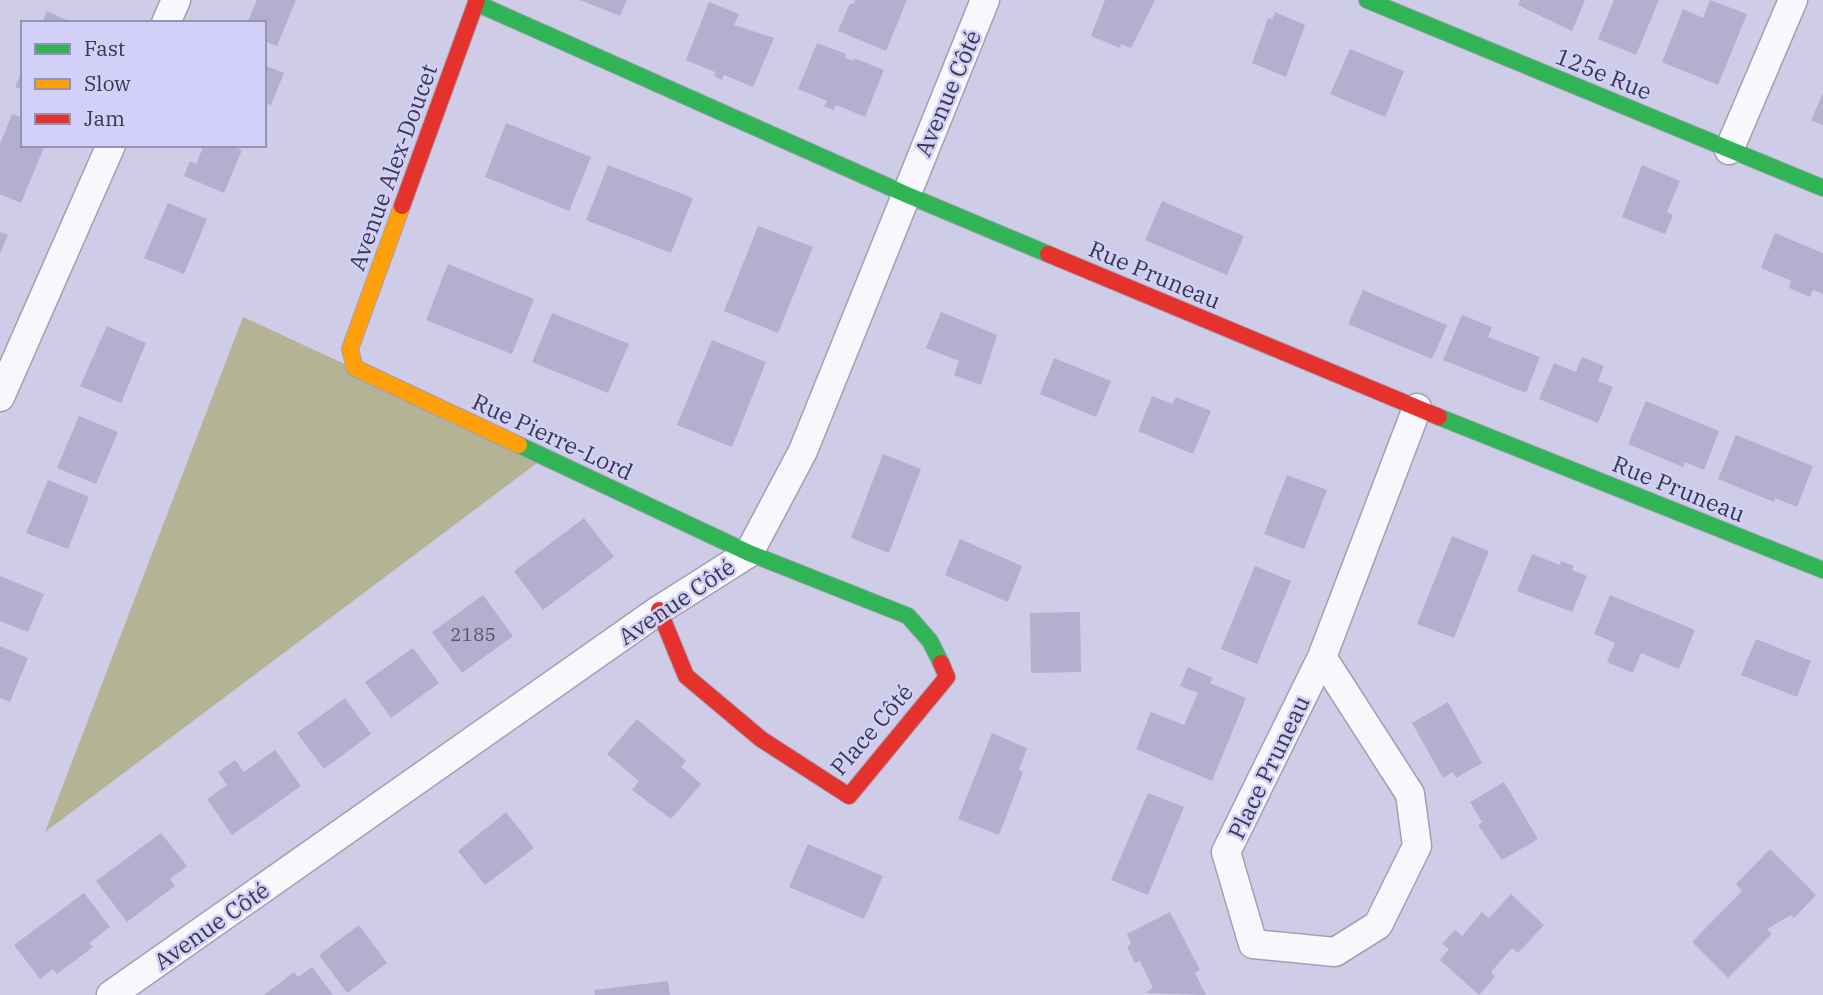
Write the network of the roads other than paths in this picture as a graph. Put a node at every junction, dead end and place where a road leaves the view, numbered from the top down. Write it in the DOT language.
graph roads {
  1 [pos="176,0"];
  2 [pos="985,0"];
  3 [pos="1367,0"];
  4 [pos="1793,0"];
  5 [pos="476,1"];
  6 [pos="167,21"];
  7 [pos="110,147"];
  8 [pos="1729,149"];
  9 [pos="1823,188"];
  10 [pos="905,194"];
  11 [pos="350,349"];
  12 [pos="0,397"];
  13 [pos="1417,408"];
  14 [pos="749,553"];
  15 [pos="1823,570"];
  16 [pos="659,610"];
  17 [pos="1322,657"];
  18 [pos="111,995"];
  1 -- 6 [label="street"];
  2 -- 10 [label="street, Avenue Côté"];
  3 -- 8 [label="street, 125e Rue"];
  4 -- 8 [label="street"];
  5 -- 10 [label="street, Rue Pruneau"];
  5 -- 11 [label="street, Avenue Alex-Doucet"];
  7 -- 12 [label="street"];
  8 -- 9 [label="street, 125e Rue"];
  10 -- 13 [label="street, Rue Pruneau"];
  10 -- 14 [label="street, Avenue Côté"];
  11 -- 14 [label="street, Rue Pierre-Lord"];
  13 -- 15 [label="street, Rue Pruneau"];
  13 -- 17 [label="street, Place Pruneau"];
  14 -- 16 [label="street, Avenue Côté"];
  14 -- 16 [label="street, Place Côté"];
  16 -- 18 [label="street, Avenue Côté"];
  17 -- 17 [label="street, Place Pruneau"];
}
